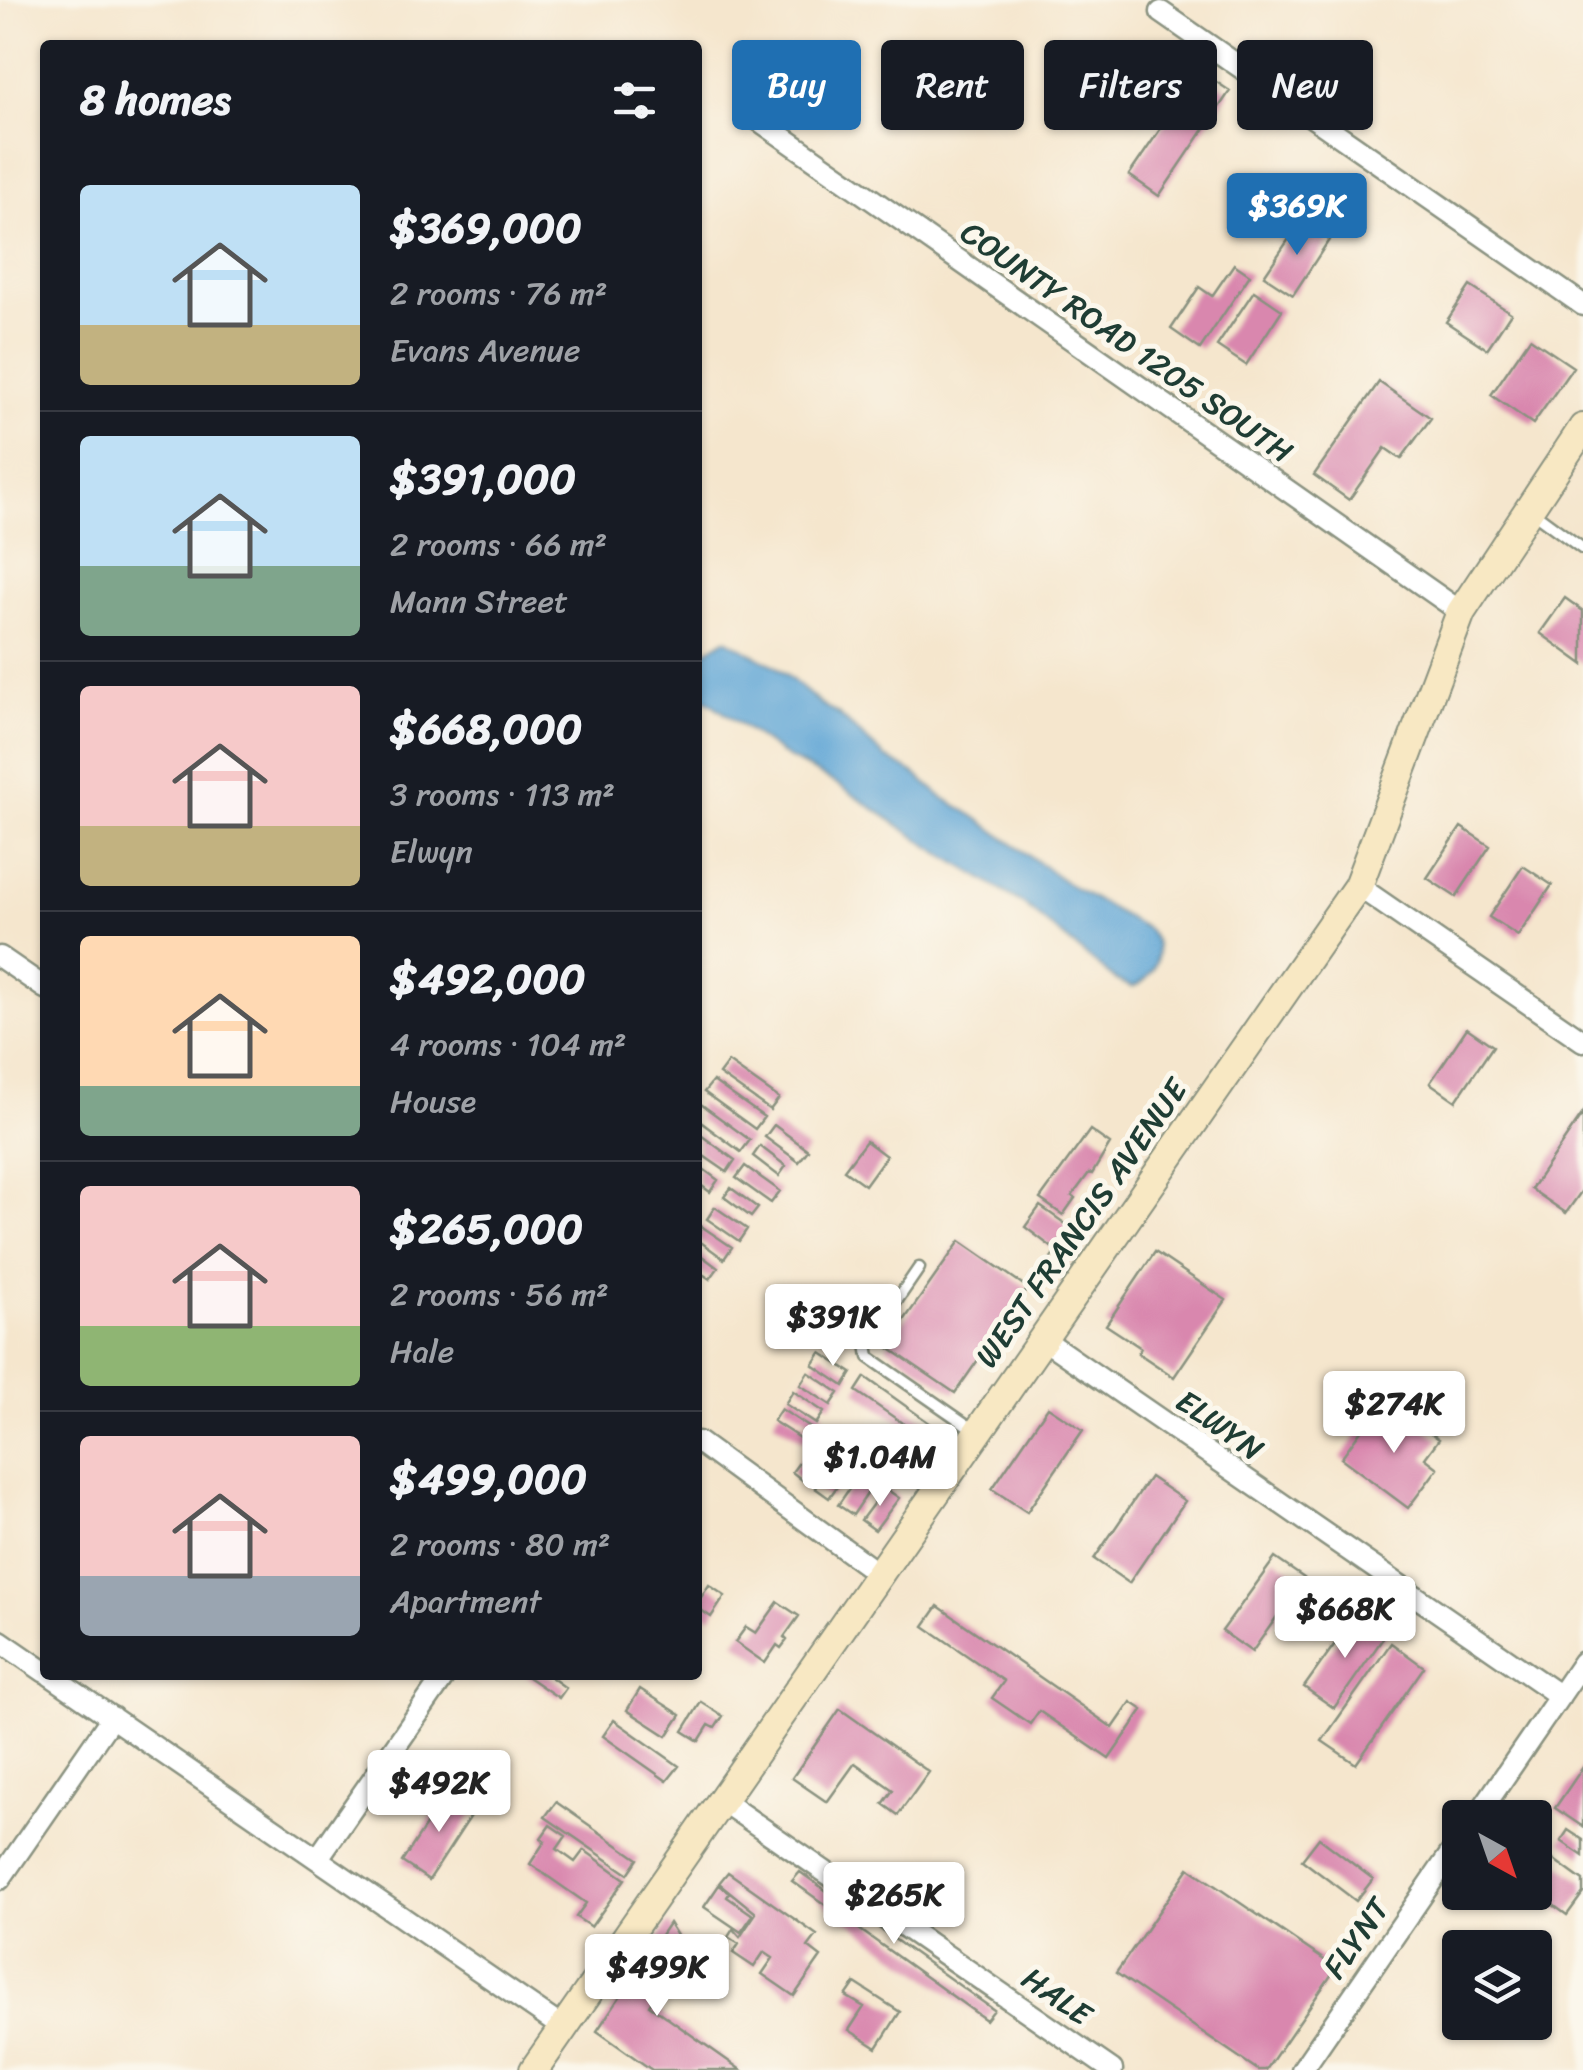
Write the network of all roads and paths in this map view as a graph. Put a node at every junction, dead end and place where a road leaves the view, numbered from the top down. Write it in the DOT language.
graph roads {
  1 [pos="1162,12"];
  2 [pos="771,130"];
  3 [pos="1583,305"];
  4 [pos="1583,428"];
  5 [pos="1529,509"];
  6 [pos="1583,549"];
  7 [pos="1461,612"];
  8 [pos="1358,886"];
  9 [pos="0,957"];
  10 [pos="40,985"];
  11 [pos="1583,1041"];
  12 [pos="919,1268"];
  13 [pos="1043,1338"];
  14 [pos="978,1433"];
  15 [pos="702,1445"];
  16 [pos="879,1574"];
  17 [pos="0,1642"];
  18 [pos="1583,1662"];
  19 [pos="40,1668"];
  20 [pos="57,1680"];
  21 [pos="442,1680"];
  22 [pos="1560,1696"];
  23 [pos="112,1717"];
  24 [pos="721,1800"];
  25 [pos="1488,1800"];
  26 [pos="318,1858"];
  27 [pos="1442,1866"];
  28 [pos="0,1879"];
  29 [pos="564,2028"];
  30 [pos="534,2070"];
  31 [pos="1112,2070"];
  32 [pos="1302,2070"];
  1 -- 3 [label="street"];
  2 -- 7 [label="street, COUNTY ROAD 1205 SOUTH"];
  4 -- 5 [label="street, WEST FRANCIS AVENUE"];
  5 -- 6 [label="lane"];
  5 -- 7 [label="street, WEST FRANCIS AVENUE"];
  7 -- 8 [label="street, WEST FRANCIS AVENUE"];
  8 -- 11 [label="street"];
  8 -- 13 [label="street, WEST FRANCIS AVENUE"];
  9 -- 10 [label="street"];
  12 -- 14 [label="lane"];
  13 -- 14 [label="street, WEST FRANCIS AVENUE"];
  13 -- 22 [label="street, ELWYN"];
  14 -- 16 [label="street, WEST FRANCIS AVENUE"];
  15 -- 16 [label="street"];
  16 -- 24 [label="street, WEST FRANCIS AVENUE"];
  17 -- 19 [label="street"];
  18 -- 22 [label="street"];
  20 -- 23 [label="street"];
  21 -- 26 [label="street"];
  22 -- 25 [label="street"];
  23 -- 26 [label="street"];
  23 -- 28 [label="street"];
  24 -- 29 [label="street, WEST FRANCIS AVENUE"];
  24 -- 31 [label="street, HALE"];
  26 -- 29 [label="street"];
  27 -- 32 [label="street, FLYNT"];
  29 -- 30 [label="street, WEST FRANCIS AVENUE"];
}
